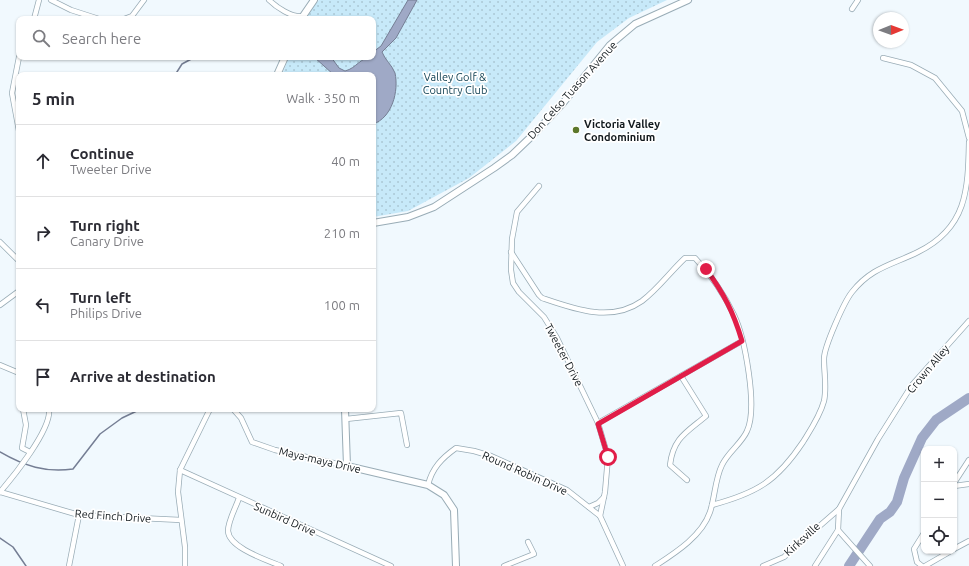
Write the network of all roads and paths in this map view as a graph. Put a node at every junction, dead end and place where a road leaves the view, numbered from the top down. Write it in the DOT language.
graph roads {
  1 [pos="39,0"];
  2 [pos="51,0"];
  3 [pos="144,0"];
  4 [pos="269,0"];
  5 [pos="314,0"];
  6 [pos="688,0"];
  7 [pos="858,0"];
  8 [pos="852,9"];
  9 [pos="35,16"];
  10 [pos="90,16"];
  11 [pos="132,16"];
  12 [pos="298,16"];
  13 [pos="303,16"];
  14 [pos="883,58"];
  15 [pos="18,60"];
  16 [pos="284,60"];
  17 [pos="16,72"];
  18 [pos="16,72"];
  19 [pos="278,72"];
  20 [pos="16,115"];
  21 [pos="969,138"];
  22 [pos="969,142"];
  23 [pos="539,186"];
  24 [pos="376,222"];
  25 [pos="0,242"];
  26 [pos="511,252"];
  27 [pos="16,258"];
  28 [pos="16,293"];
  29 [pos="0,305"];
  30 [pos="969,321"];
  31 [pos="742,341"];
  32 [pos="0,365"];
  33 [pos="16,372"];
  34 [pos="681,376"];
  35 [pos="24,412"];
  36 [pos="50,412"];
  37 [pos="209,412"];
  38 [pos="236,412"];
  39 [pos="345,412"];
  40 [pos="346,419"];
  41 [pos="598,424"];
  42 [pos="407,445"];
  43 [pos="29,454"];
  44 [pos="969,460"];
  45 [pos="347,466"];
  46 [pos="180,470"];
  47 [pos="687,480"];
  48 [pos="955,482"];
  49 [pos="957,484"];
  50 [pos="969,484"];
  51 [pos="428,485"];
  52 [pos="0,492"];
  53 [pos="605,496"];
  54 [pos="239,498"];
  55 [pos="712,505"];
  56 [pos="589,507"];
  57 [pos="839,509"];
  58 [pos="78,514"];
  59 [pos="600,516"];
  60 [pos="181,520"];
  61 [pos="838,530"];
  62 [pos="921,538"];
  63 [pos="969,541"];
  64 [pos="528,542"];
  65 [pos="957,547"];
  66 [pos="945,554"];
  67 [pos="69,566"];
  68 [pos="185,566"];
  69 [pos="281,566"];
  70 [pos="391,566"];
  71 [pos="456,566"];
  72 [pos="504,566"];
  73 [pos="622,566"];
  74 [pos="655,566"];
  75 [pos="763,566"];
  76 [pos="815,566"];
  77 [pos="870,566"];
  78 [pos="923,566"];
  1 -- 9 [label="street"];
  2 -- 10 [label="street"];
  3 -- 11 [label="street"];
  4 -- 12 [label="street"];
  5 -- 13 [label="street"];
  6 -- 24 [label="street, Don Celso Tuason Avenue"];
  7 -- 8 [label="street"];
  14 -- 21 [label="street"];
  15 -- 17 [label="street"];
  16 -- 19 [label="street"];
  18 -- 20 [label="street"];
  22 -- 55 [label="street"];
  23 -- 26 [label="street, Tweeter Drive"];
  25 -- 27 [label="street"];
  26 -- 31 [label="street"];
  26 -- 41 [label="street, Tweeter Drive"];
  28 -- 29 [label="street"];
  30 -- 57 [label="street, Crown Alley"];
  31 -- 34 [label="street"];
  31 -- 55 [label="street"];
  32 -- 33 [label="street"];
  34 -- 41 [label="street"];
  34 -- 47 [label="street"];
  35 -- 43 [label="street"];
  36 -- 43 [label="street"];
  37 -- 46 [label="street"];
  38 -- 45 [label="street, Maya-maya Drive"];
  39 -- 40 [label="street"];
  40 -- 42 [label="street"];
  40 -- 45 [label="street"];
  41 -- 53 [label="street, Tweeter Drive"];
  43 -- 52 [label="street"];
  44 -- 48 [label="street"];
  45 -- 51 [label="street, Maya-maya Drive"];
  46 -- 54 [label="street, Sunbird Drive"];
  46 -- 60 [label="street"];
  49 -- 50 [label="street"];
  51 -- 56 [label="street, Round Robin Drive"];
  51 -- 71 [label="street"];
  52 -- 58 [label="street, Red Finch Drive"];
  53 -- 56 [label="street"];
  53 -- 59 [label="street, Tweeter Drive"];
  54 -- 69 [label="street"];
  54 -- 70 [label="street, Sunbird Drive"];
  55 -- 74 [label="street"];
  56 -- 59 [label="street, Round Robin Drive"];
  57 -- 61 [label="street"];
  57 -- 75 [label="street, Kirksville"];
  58 -- 60 [label="street, Red Finch Drive"];
  58 -- 67 [label="street"];
  59 -- 73 [label="street, Round Robin Drive"];
  60 -- 68 [label="street"];
  61 -- 76 [label="street"];
  61 -- 77 [label="street"];
  62 -- 78 [label="street"];
  63 -- 65 [label="street"];
  64 -- 72 [label="street"];
  66 -- 78 [label="street"];
}
